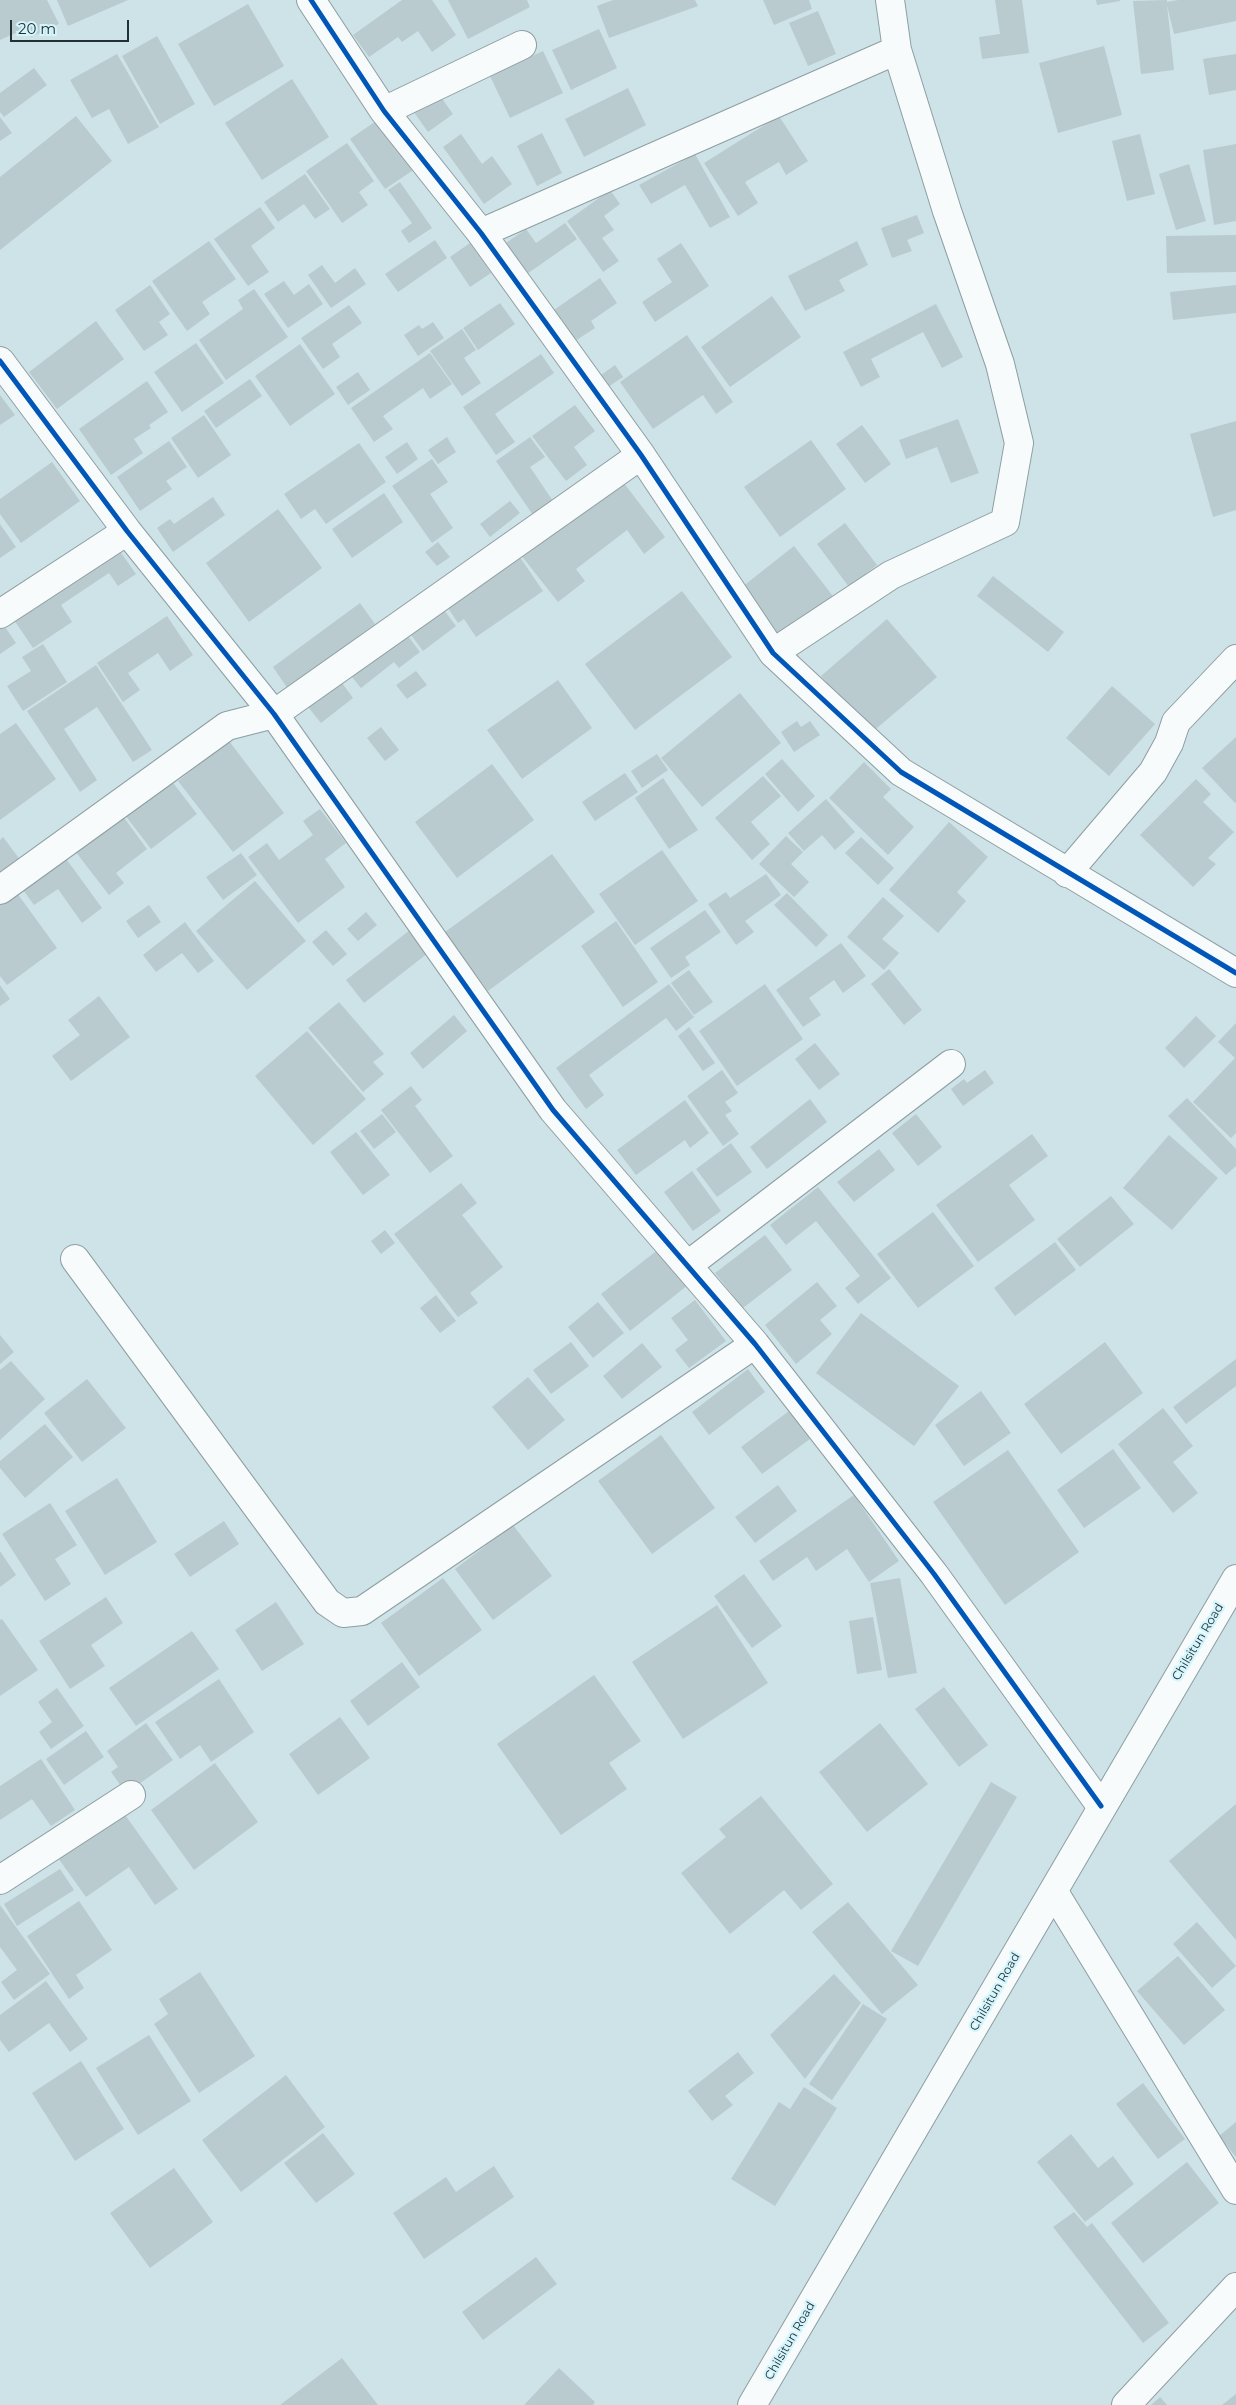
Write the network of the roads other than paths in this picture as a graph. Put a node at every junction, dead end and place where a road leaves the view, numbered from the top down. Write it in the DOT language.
graph roads {
  1 [pos="311,0"];
  2 [pos="890,0"];
  3 [pos="522,45"];
  4 [pos="897,50"];
  5 [pos="384,111"];
  6 [pos="481,233"];
  7 [pos="0,361"];
  8 [pos="641,454"];
  9 [pos="127,531"];
  10 [pos="0,614"];
  11 [pos="773,653"];
  12 [pos="1236,659"];
  13 [pos="274,714"];
  14 [pos="1067,873"];
  15 [pos="0,890"];
  16 [pos="1236,973"];
  17 [pos="951,1064"];
  18 [pos="75,1259"];
  19 [pos="688,1265"];
  20 [pos="755,1344"];
  21 [pos="1236,1578"];
  22 [pos="131,1795"];
  23 [pos="1101,1806"];
  24 [pos="0,1880"];
  25 [pos="1054,1892"];
  26 [pos="1236,2190"];
  27 [pos="1236,2286"];
  28 [pos="752,2405"];
  29 [pos="1126,2405"];
  1 -- 5 [label="street"];
  2 -- 4 [label="street"];
  3 -- 5 [label="street"];
  4 -- 6 [label="street"];
  4 -- 11 [label="street"];
  5 -- 6 [label="street"];
  6 -- 8 [label="street"];
  7 -- 9 [label="street"];
  8 -- 11 [label="street"];
  8 -- 13 [label="street"];
  9 -- 10 [label="street"];
  9 -- 13 [label="street"];
  11 -- 14 [label="street"];
  12 -- 14 [label="street"];
  13 -- 15 [label="street"];
  13 -- 19 [label="street"];
  14 -- 16 [label="street"];
  17 -- 19 [label="street"];
  18 -- 20 [label="street"];
  19 -- 20 [label="street"];
  20 -- 23 [label="street"];
  21 -- 23 [label="street, Chilsitun Road"];
  22 -- 24 [label="street"];
  23 -- 25 [label="street, Chilsitun Road"];
  25 -- 26 [label="street"];
  25 -- 28 [label="street, Chilsitun Road"];
  27 -- 29 [label="street"];
}
